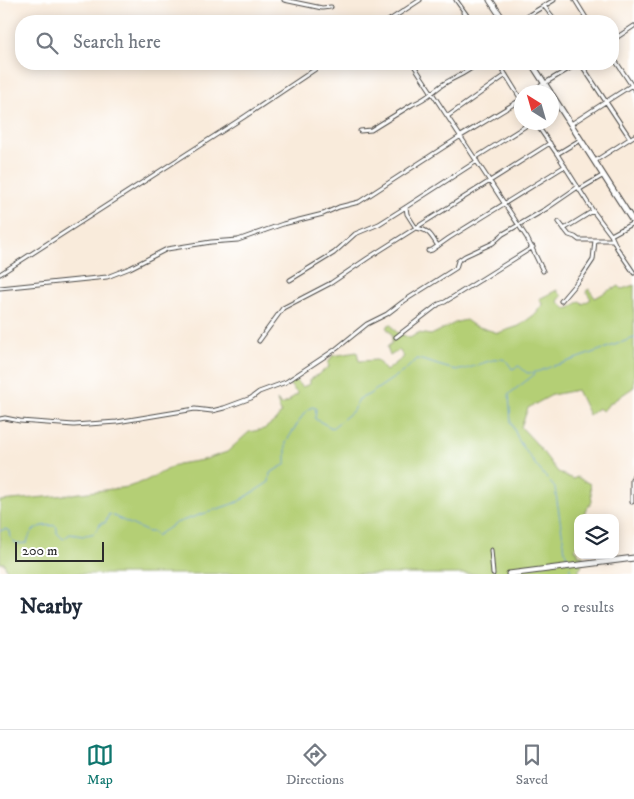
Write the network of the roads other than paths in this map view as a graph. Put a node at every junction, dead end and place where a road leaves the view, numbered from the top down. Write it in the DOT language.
graph roads {
  1 [pos="284,0"];
  2 [pos="420,0"];
  3 [pos="456,0"];
  4 [pos="490,0"];
  5 [pos="554,0"];
  6 [pos="574,0"];
  7 [pos="331,6"];
  8 [pos="544,6"];
  9 [pos="463,9"];
  10 [pos="397,15"];
  11 [pos="464,15"];
  12 [pos="467,15"];
  13 [pos="500,15"];
  14 [pos="529,15"];
  15 [pos="551,15"];
  16 [pos="584,15"];
  17 [pos="634,26"];
  18 [pos="619,36"];
  19 [pos="619,66"];
  20 [pos="314,70"];
  21 [pos="417,70"];
  22 [pos="470,70"];
  23 [pos="503,70"];
  24 [pos="536,70"];
  25 [pos="567,70"];
  26 [pos="585,70"];
  27 [pos="506,75"];
  28 [pos="544,83"];
  29 [pos="541,85"];
  30 [pos="633,87"];
  31 [pos="514,88"];
  32 [pos="433,93"];
  33 [pos="606,102"];
  34 [pos="514,104"];
  35 [pos="559,106"];
  36 [pos="448,116"];
  37 [pos="571,124"];
  38 [pos="360,130"];
  39 [pos="521,130"];
  40 [pos="540,130"];
  41 [pos="461,136"];
  42 [pos="634,136"];
  43 [pos="630,138"];
  44 [pos="580,140"];
  45 [pos="550,143"];
  46 [pos="557,154"];
  47 [pos="476,159"];
  48 [pos="594,161"];
  49 [pos="565,166"];
  50 [pos="602,176"];
  51 [pos="490,182"];
  52 [pos="579,188"];
  53 [pos="505,205"];
  54 [pos="406,208"];
  55 [pos="593,211"];
  56 [pos="559,222"];
  57 [pos="634,223"];
  58 [pos="519,226"];
  59 [pos="416,228"];
  60 [pos="564,229"];
  61 [pos="611,235"];
  62 [pos="595,240"];
  63 [pos="612,240"];
  64 [pos="438,246"];
  65 [pos="533,247"];
  66 [pos="428,250"];
  67 [pos="544,271"];
  68 [pos="634,273"];
  69 [pos="0,274"];
  70 [pos="290,280"];
  71 [pos="0,288"];
  72 [pos="561,301"];
  73 [pos="396,337"];
  74 [pos="259,341"];
  75 [pos="0,419"];
  76 [pos="634,475"];
  77 [pos="632,502"];
  78 [pos="491,550"];
  79 [pos="634,558"];
  80 [pos="533,572"];
  81 [pos="493,574"];
  82 [pos="509,574"];
  1 -- 7 [label="street"];
  2 -- 10 [label="street"];
  3 -- 9 [label="street"];
  4 -- 13 [label="main road"];
  5 -- 8 [label="street"];
  6 -- 16 [label="street"];
  8 -- 14 [label="street"];
  8 -- 15 [label="street"];
  9 -- 11 [label="street"];
  9 -- 12 [label="street"];
  17 -- 18 [label="street"];
  19 -- 30 [label="street"];
  20 -- 69 [label="street"];
  21 -- 32 [label="street"];
  22 -- 32 [label="street"];
  23 -- 27 [label="street"];
  24 -- 28 [label="main road"];
  25 -- 28 [label="street"];
  26 -- 33 [label="street"];
  27 -- 31 [label="street"];
  27 -- 36 [label="street"];
  28 -- 29 [label="street"];
  30 -- 33 [label="street"];
  32 -- 36 [label="street"];
  32 -- 38 [label="street"];
  33 -- 37 [label="street"];
  33 -- 43 [label="street"];
  34 -- 41 [label="street"];
  35 -- 37 [label="main road"];
  36 -- 41 [label="street"];
  37 -- 44 [label="main road"];
  39 -- 47 [label="street"];
  40 -- 45 [label="street"];
  41 -- 47 [label="street"];
  41 -- 71 [label="street"];
  42 -- 43 [label="street"];
  43 -- 48 [label="street"];
  44 -- 46 [label="street"];
  44 -- 48 [label="main road"];
  45 -- 46 [label="street"];
  45 -- 51 [label="street"];
  46 -- 49 [label="street"];
  47 -- 51 [label="street"];
  47 -- 54 [label="street"];
  48 -- 50 [label="main road"];
  49 -- 52 [label="street"];
  49 -- 53 [label="street"];
  50 -- 52 [label="street"];
  50 -- 57 [label="main road"];
  51 -- 53 [label="street"];
  51 -- 59 [label="street"];
  52 -- 55 [label="street"];
  52 -- 58 [label="street"];
  53 -- 58 [label="street"];
  53 -- 64 [label="street"];
  54 -- 59 [label="street"];
  54 -- 70 [label="street"];
  55 -- 60 [label="street"];
  55 -- 61 [label="street"];
  56 -- 60 [label="street"];
  57 -- 61 [label="street"];
  58 -- 65 [label="street"];
  58 -- 75 [label="street"];
  59 -- 64 [label="street"];
  59 -- 74 [label="street"];
  60 -- 62 [label="street"];
  61 -- 63 [label="street"];
  62 -- 63 [label="street"];
  62 -- 72 [label="street"];
  63 -- 68 [label="street"];
  64 -- 66 [label="street"];
  65 -- 67 [label="street"];
  65 -- 73 [label="street"];
  76 -- 77 [label="street"];
  78 -- 81 [label="street"];
  79 -- 80 [label="main road"];
  80 -- 82 [label="main road"];
}
